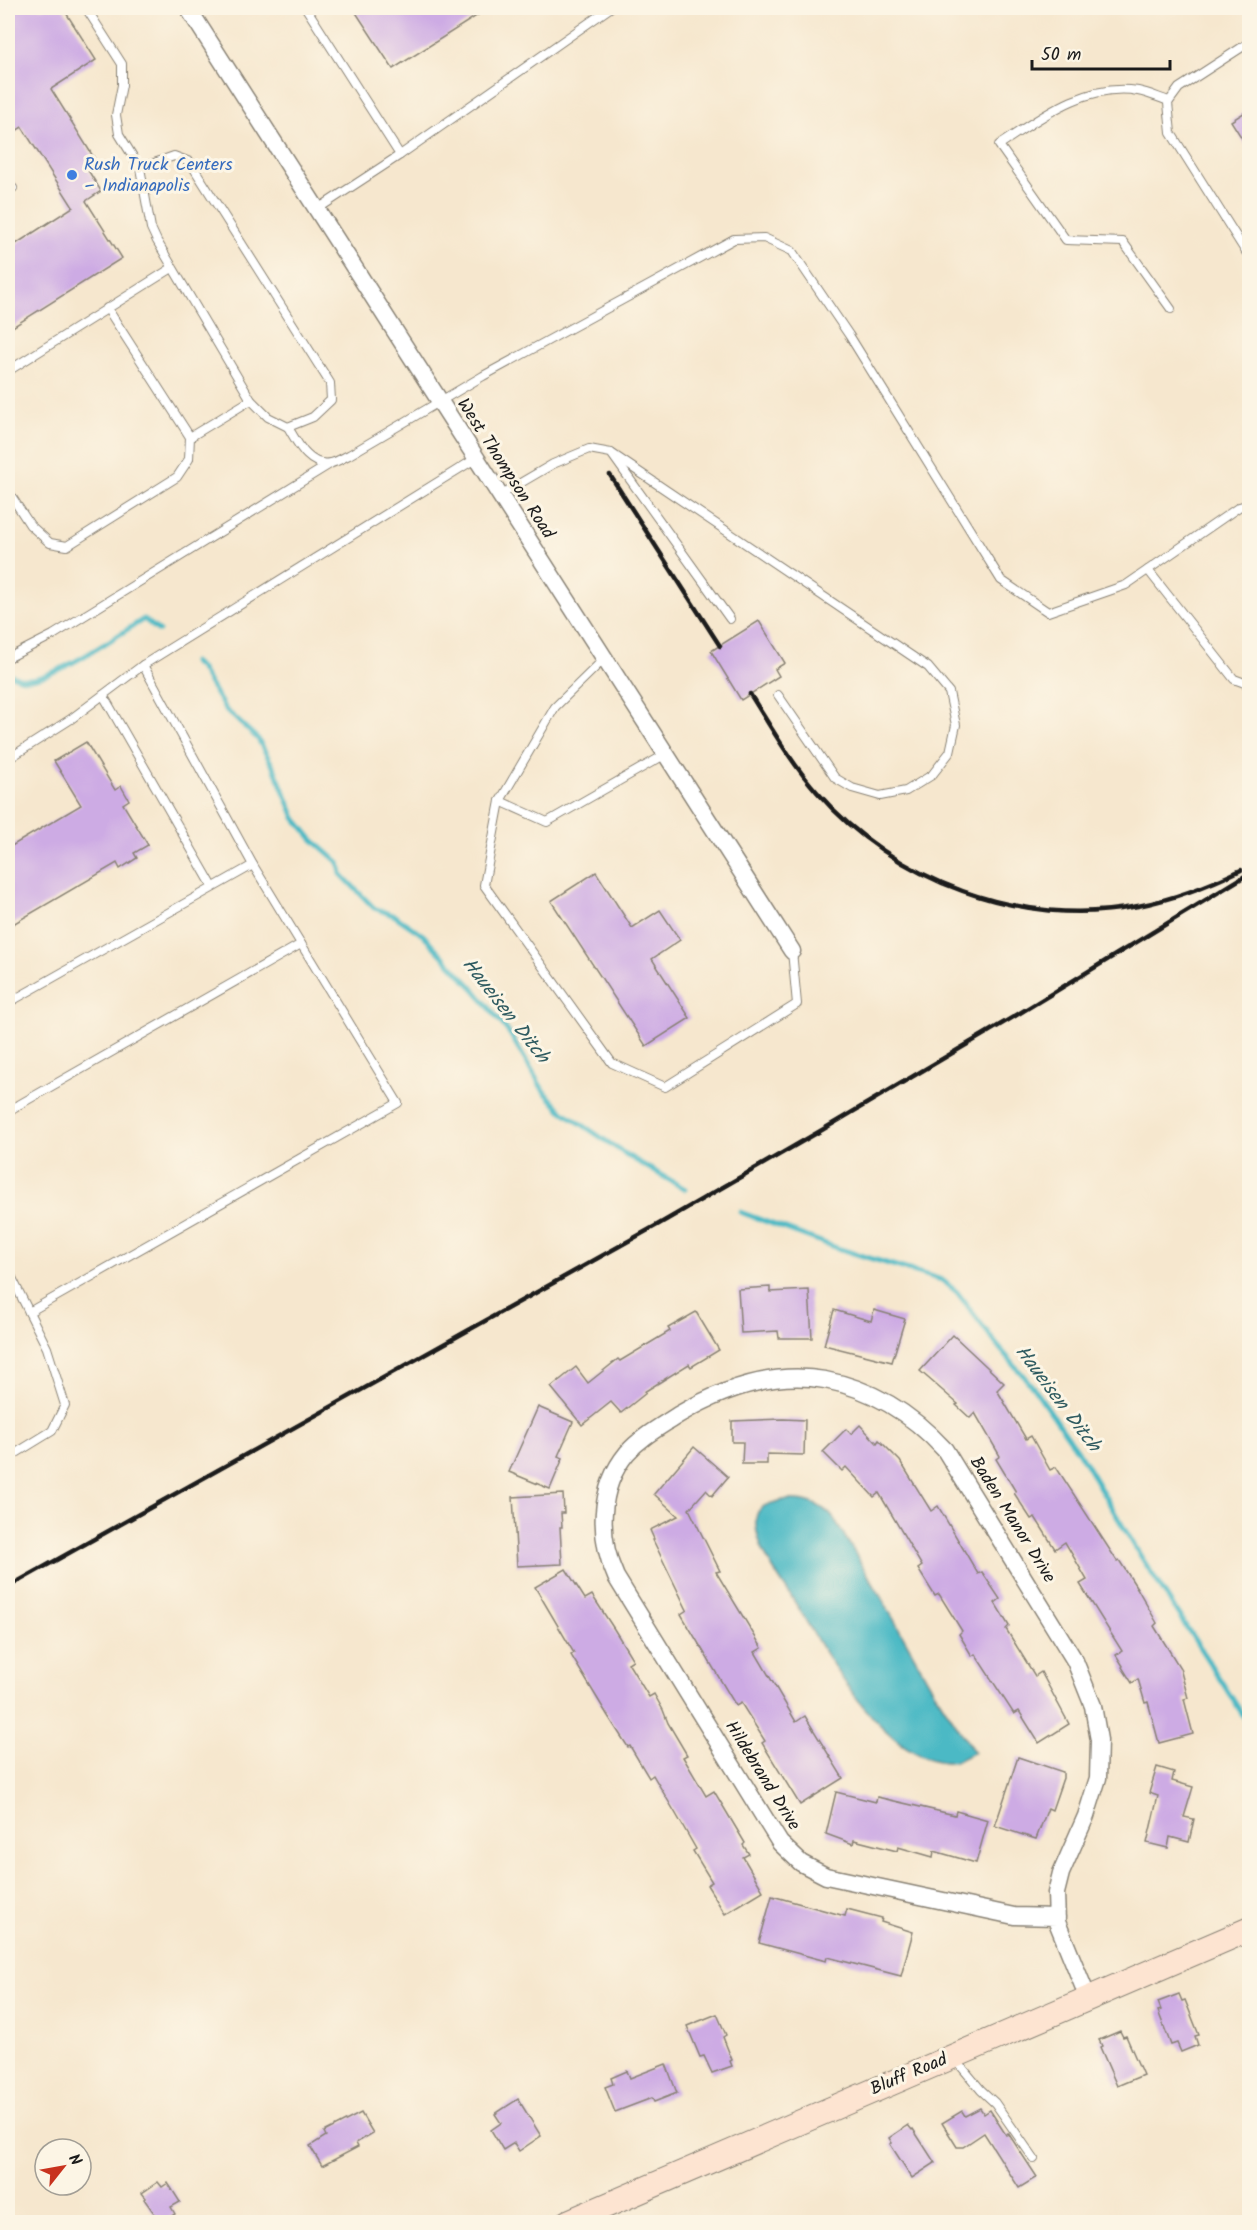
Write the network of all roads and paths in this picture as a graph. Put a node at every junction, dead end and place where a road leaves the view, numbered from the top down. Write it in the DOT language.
graph roads {
  1 [pos="86,8"];
  2 [pos="188,8"];
  3 [pos="306,8"];
  4 [pos="610,8"];
  5 [pos="1250,42"];
  6 [pos="1169,101"];
  7 [pos="400,155"];
  8 [pos="140,168"];
  9 [pos="316,210"];
  10 [pos="1250,252"];
  11 [pos="172,268"];
  12 [pos="107,308"];
  13 [pos="1171,309"];
  14 [pos="8,370"];
  15 [pos="251,400"];
  16 [pos="438,401"];
  17 [pos="288,427"];
  18 [pos="190,437"];
  19 [pos="610,453"];
  20 [pos="475,459"];
  21 [pos="330,464"];
  22 [pos="8,491"];
  23 [pos="499,496"];
  24 [pos="1250,504"];
  25 [pos="1148,570"];
  26 [pos="730,619"];
  27 [pos="8,658"];
  28 [pos="604,659"];
  29 [pos="143,665"];
  30 [pos="1250,685"];
  31 [pos="103,695"];
  32 [pos="778,695"];
  33 [pos="666,754"];
  34 [pos="8,759"];
  35 [pos="500,801"];
  36 [pos="253,865"];
  37 [pos="213,887"];
  38 [pos="301,944"];
  39 [pos="792,951"];
  40 [pos="8,1003"];
  41 [pos="8,1111"];
  42 [pos="8,1270"];
  43 [pos="29,1312"];
  44 [pos="8,1458"];
  45 [pos="606,1502"];
  46 [pos="1057,1917"];
  47 [pos="1250,1929"];
  48 [pos="1088,1998"];
  49 [pos="953,2056"];
  50 [pos="1034,2159"];
  51 [pos="568,2223"];
  1 -- 8 [label="lane"];
  2 -- 9 [label="street, West Thompson Road"];
  3 -- 7 [label="lane"];
  4 -- 7 [label="lane"];
  5 -- 6 [label="lane"];
  6 -- 10 [label="lane"];
  6 -- 13 [label="lane"];
  7 -- 9 [label="lane"];
  8 -- 11 [label="lane"];
  8 -- 17 [label="lane"];
  9 -- 16 [label="street, West Thompson Road"];
  11 -- 12 [label="lane"];
  11 -- 15 [label="lane"];
  12 -- 14 [label="lane"];
  12 -- 18 [label="lane"];
  15 -- 17 [label="lane"];
  15 -- 18 [label="lane"];
  16 -- 20 [label="street, West Thompson Road"];
  16 -- 21 [label="lane"];
  16 -- 25 [label="lane"];
  17 -- 21 [label="lane"];
  18 -- 22 [label="lane"];
  19 -- 23 [label="lane"];
  19 -- 26 [label="lane"];
  19 -- 32 [label="lane"];
  20 -- 23 [label="street, West Thompson Road"];
  20 -- 29 [label="lane"];
  21 -- 27 [label="lane"];
  23 -- 28 [label="street, West Thompson Road"];
  24 -- 25 [label="lane"];
  25 -- 30 [label="lane"];
  28 -- 33 [label="street, West Thompson Road"];
  28 -- 35 [label="lane"];
  29 -- 31 [label="lane"];
  29 -- 36 [label="lane"];
  31 -- 34 [label="lane"];
  31 -- 37 [label="lane"];
  33 -- 35 [label="lane"];
  33 -- 39 [label="street, West Thompson Road"];
  35 -- 39 [label="lane"];
  36 -- 37 [label="lane"];
  36 -- 38 [label="lane"];
  37 -- 40 [label="lane"];
  38 -- 41 [label="lane"];
  38 -- 43 [label="lane"];
  42 -- 43 [label="lane"];
  43 -- 44 [label="lane"];
  45 -- 46 [label="street, Hildebrand Drive"];
  45 -- 46 [label="street, Baden Manor Drive"];
  46 -- 48 [label="street, Baden Manor Drive"];
  47 -- 48 [label="main road, Bluff Road"];
  48 -- 49 [label="main road, Bluff Road"];
  49 -- 50 [label="lane"];
  49 -- 51 [label="main road, Bluff Road"];
}
